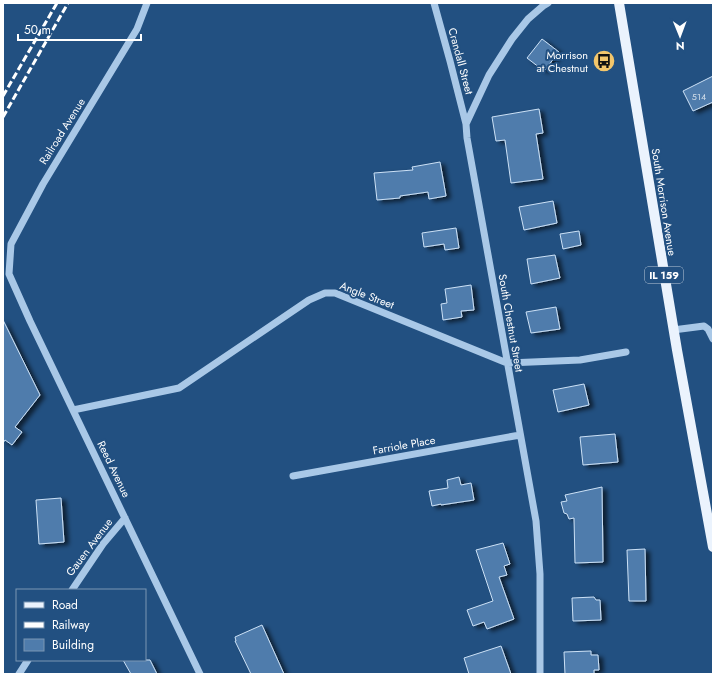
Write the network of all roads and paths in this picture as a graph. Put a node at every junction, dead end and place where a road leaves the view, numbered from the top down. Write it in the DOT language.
graph roads {
  1 [pos="147,3"];
  2 [pos="434,3"];
  3 [pos="548,3"];
  4 [pos="619,3"];
  5 [pos="466,124"];
  6 [pos="9,274"];
  7 [pos="673,330"];
  8 [pos="713,339"];
  9 [pos="626,352"];
  10 [pos="507,363"];
  11 [pos="73,410"];
  12 [pos="520,435"];
  13 [pos="293,476"];
  14 [pos="125,518"];
  15 [pos="713,547"];
  16 [pos="73,589"];
  17 [pos="27,661"];
  18 [pos="19,674"];
  19 [pos="200,674"];
  20 [pos="540,674"];
  1 -- 6 [label="street, Railroad Avenue"];
  2 -- 5 [label="street, Crandall Street"];
  3 -- 5 [label="street"];
  4 -- 7 [label="main road, South Morrison Avenue / IL 159"];
  5 -- 10 [label="street, South Chestnut Street"];
  6 -- 11 [label="street, Reed Avenue"];
  7 -- 8 [label="street"];
  7 -- 15 [label="main road, South Morrison Avenue / IL 159"];
  9 -- 10 [label="street, Angle Street"];
  10 -- 11 [label="street, Angle Street"];
  10 -- 12 [label="street, South Chestnut Street"];
  11 -- 14 [label="street, Reed Avenue"];
  12 -- 13 [label="street, Farriole Place"];
  12 -- 20 [label="street, South Chestnut Street"];
  14 -- 16 [label="street, Gauen Avenue"];
  14 -- 19 [label="street, Reed Avenue"];
  17 -- 18 [label="street"];
}
